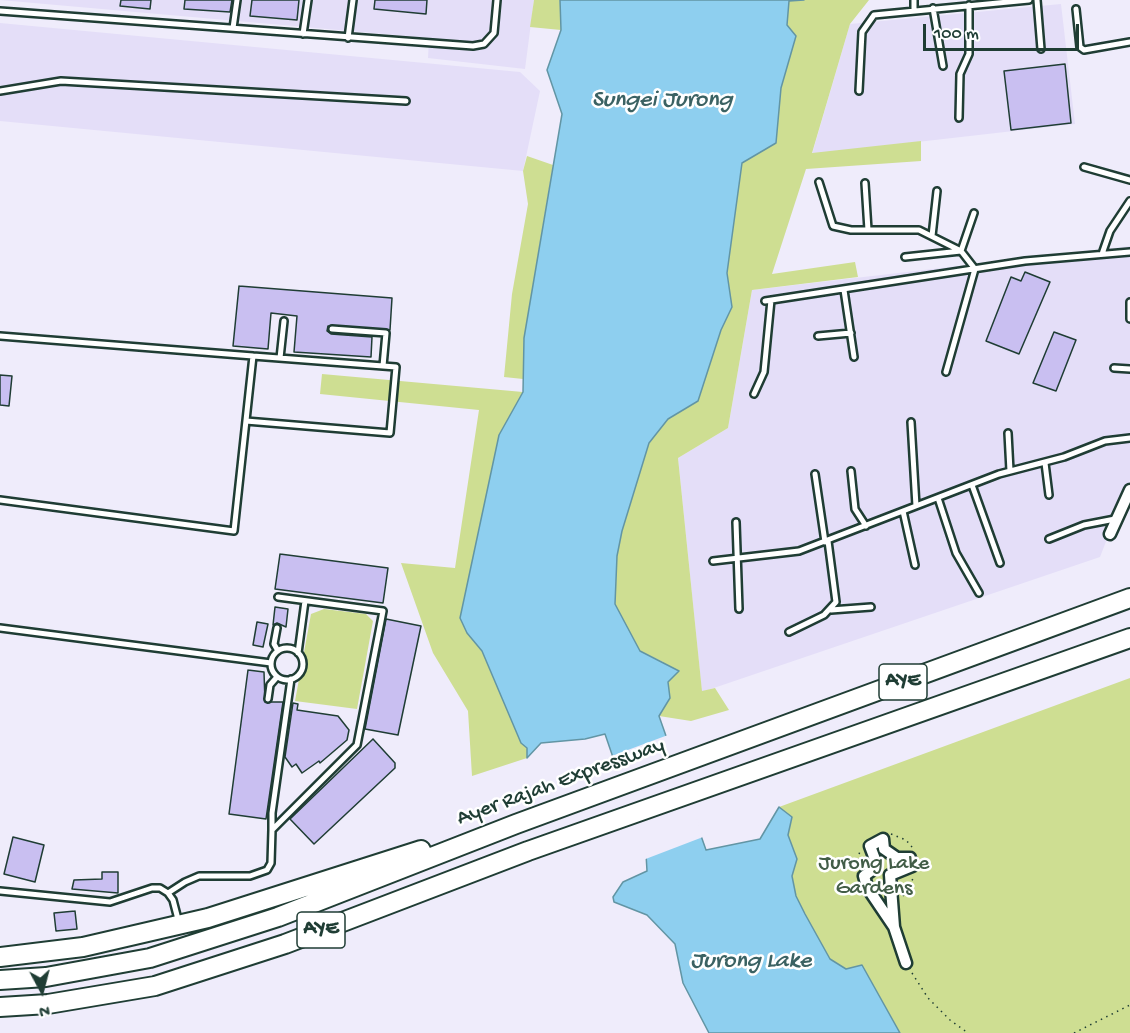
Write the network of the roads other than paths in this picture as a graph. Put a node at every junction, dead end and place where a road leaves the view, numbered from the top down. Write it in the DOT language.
graph roads {
  1 [pos="237,0"];
  2 [pos="308,0"];
  3 [pos="353,0"];
  4 [pos="497,0"];
  5 [pos="914,0"];
  6 [pos="1029,0"];
  7 [pos="1037,0"];
  8 [pos="1011,1"];
  9 [pos="976,2"];
  10 [pos="969,5"];
  11 [pos="933,8"];
  12 [pos="1076,9"];
  13 [pos="914,10"];
  14 [pos="0,11"];
  15 [pos="233,28"];
  16 [pos="303,34"];
  17 [pos="348,38"];
  18 [pos="1130,42"];
  19 [pos="1041,49"];
  20 [pos="943,66"];
  21 [pos="0,91"];
  22 [pos="859,91"];
  23 [pos="406,101"];
  24 [pos="959,118"];
  25 [pos="1084,167"];
  26 [pos="1130,180"];
  27 [pos="819,182"];
  28 [pos="865,183"];
  29 [pos="937,191"];
  30 [pos="1130,201"];
  31 [pos="974,213"];
  32 [pos="868,230"];
  33 [pos="932,236"];
  34 [pos="961,251"];
  35 [pos="1130,252"];
  36 [pos="1102,254"];
  37 [pos="905,256"];
  38 [pos="975,269"];
  39 [pos="844,290"];
  40 [pos="1130,302"];
  41 [pos="1130,319"];
  42 [pos="284,321"];
  43 [pos="332,329"];
  44 [pos="851,333"];
  45 [pos="0,336"];
  46 [pos="818,336"];
  47 [pos="253,356"];
  48 [pos="854,357"];
  49 [pos="280,358"];
  50 [pos="383,366"];
  51 [pos="1114,368"];
  52 [pos="1130,369"];
  53 [pos="946,372"];
  54 [pos="753,394"];
  55 [pos="246,421"];
  56 [pos="912,422"];
  57 [pos="1008,433"];
  58 [pos="1130,438"];
  59 [pos="1045,463"];
  60 [pos="850,471"];
  61 [pos="1011,471"];
  62 [pos="815,474"];
  63 [pos="972,485"];
  64 [pos="1130,490"];
  65 [pos="1049,495"];
  66 [pos="938,498"];
  67 [pos="0,500"];
  68 [pos="916,506"];
  69 [pos="903,511"];
  70 [pos="1117,519"];
  71 [pos="736,522"];
  72 [pos="866,526"];
  73 [pos="1110,534"];
  74 [pos="1048,539"];
  75 [pos="826,541"];
  76 [pos="737,558"];
  77 [pos="713,561"];
  78 [pos="1000,563"];
  79 [pos="915,565"];
  80 [pos="979,592"];
  81 [pos="278,597"];
  82 [pos="1130,598"];
  83 [pos="305,601"];
  84 [pos="871,607"];
  85 [pos="740,609"];
  86 [pos="831,610"];
  87 [pos="0,628"];
  88 [pos="277,628"];
  89 [pos="789,632"];
  90 [pos="1130,638"];
  91 [pos="278,651"];
  92 [pos="297,653"];
  93 [pos="271,663"];
  94 [pos="277,677"];
  95 [pos="291,679"];
  96 [pos="268,699"];
  97 [pos="516,824"];
  98 [pos="272,830"];
  99 [pos="0,891"];
  100 [pos="168,893"];
  101 [pos="179,924"];
  102 [pos="894,927"];
  103 [pos="0,957"];
  104 [pos="906,963"];
  105 [pos="0,980"];
  106 [pos="0,1007"];
  1 -- 15 [label="lane"];
  2 -- 16 [label="lane"];
  3 -- 17 [label="lane"];
  4 -- 17 [label="lane"];
  5 -- 13 [label="lane"];
  6 -- 8 [label="lane"];
  7 -- 19 [label="lane"];
  8 -- 9 [label="lane"];
  9 -- 10 [label="lane"];
  10 -- 11 [label="lane"];
  10 -- 24 [label="lane"];
  11 -- 13 [label="lane"];
  11 -- 20 [label="lane"];
  12 -- 18 [label="lane"];
  13 -- 22 [label="lane"];
  14 -- 15 [label="lane"];
  15 -- 16 [label="lane"];
  16 -- 17 [label="lane"];
  21 -- 23 [label="lane"];
  25 -- 26 [label="lane"];
  27 -- 32 [label="lane"];
  28 -- 32 [label="lane"];
  29 -- 33 [label="lane"];
  30 -- 36 [label="lane"];
  31 -- 34 [label="lane"];
  32 -- 33 [label="lane"];
  33 -- 34 [label="lane"];
  34 -- 37 [label="lane"];
  34 -- 38 [label="lane"];
  35 -- 36 [label="lane"];
  36 -- 38 [label="lane"];
  38 -- 39 [label="lane"];
  38 -- 53 [label="lane"];
  39 -- 44 [label="lane"];
  39 -- 54 [label="lane"];
  40 -- 41 [label="lane"];
  42 -- 49 [label="lane"];
  43 -- 50 [label="lane"];
  44 -- 46 [label="lane"];
  44 -- 48 [label="lane"];
  45 -- 47 [label="lane"];
  47 -- 49 [label="lane"];
  47 -- 55 [label="lane"];
  49 -- 50 [label="lane"];
  50 -- 55 [label="lane"];
  51 -- 52 [label="lane"];
  55 -- 67 [label="lane"];
  56 -- 68 [label="lane"];
  57 -- 61 [label="lane"];
  58 -- 59 [label="lane"];
  59 -- 61 [label="lane"];
  59 -- 65 [label="lane"];
  60 -- 72 [label="lane"];
  61 -- 63 [label="lane"];
  62 -- 75 [label="lane"];
  63 -- 66 [label="lane"];
  63 -- 78 [label="lane"];
  64 -- 70 [label="street"];
  66 -- 68 [label="lane"];
  66 -- 80 [label="lane"];
  68 -- 69 [label="lane"];
  69 -- 72 [label="lane"];
  69 -- 79 [label="lane"];
  70 -- 73 [label="street"];
  70 -- 74 [label="lane"];
  71 -- 76 [label="lane"];
  72 -- 75 [label="lane"];
  75 -- 76 [label="lane"];
  75 -- 86 [label="lane"];
  76 -- 77 [label="lane"];
  76 -- 85 [label="lane"];
  81 -- 83 [label="lane"];
  82 -- 97 [label="highway, Ayer Rajah Expressway / AYE"];
  83 -- 92 [label="lane"];
  83 -- 98 [label="lane"];
  84 -- 86 [label="lane"];
  86 -- 89 [label="lane"];
  87 -- 93 [label="lane"];
  88 -- 91 [label="lane"];
  90 -- 106 [label="highway, AYE"];
  91 -- 92 [label="lane"];
  91 -- 93 [label="lane"];
  92 -- 95 [label="lane"];
  93 -- 94 [label="lane"];
  94 -- 95 [label="lane"];
  94 -- 96 [label="lane"];
  95 -- 98 [label="lane"];
  97 -- 101 [label="highway"];
  97 -- 105 [label="highway, Ayer Rajah Expressway / AYE"];
  98 -- 100 [label="lane"];
  99 -- 100 [label="lane"];
  100 -- 101 [label="lane"];
  101 -- 103 [label="highway"];
  102 -- 102 [label="street"];
  102 -- 104 [label="street"];
}
